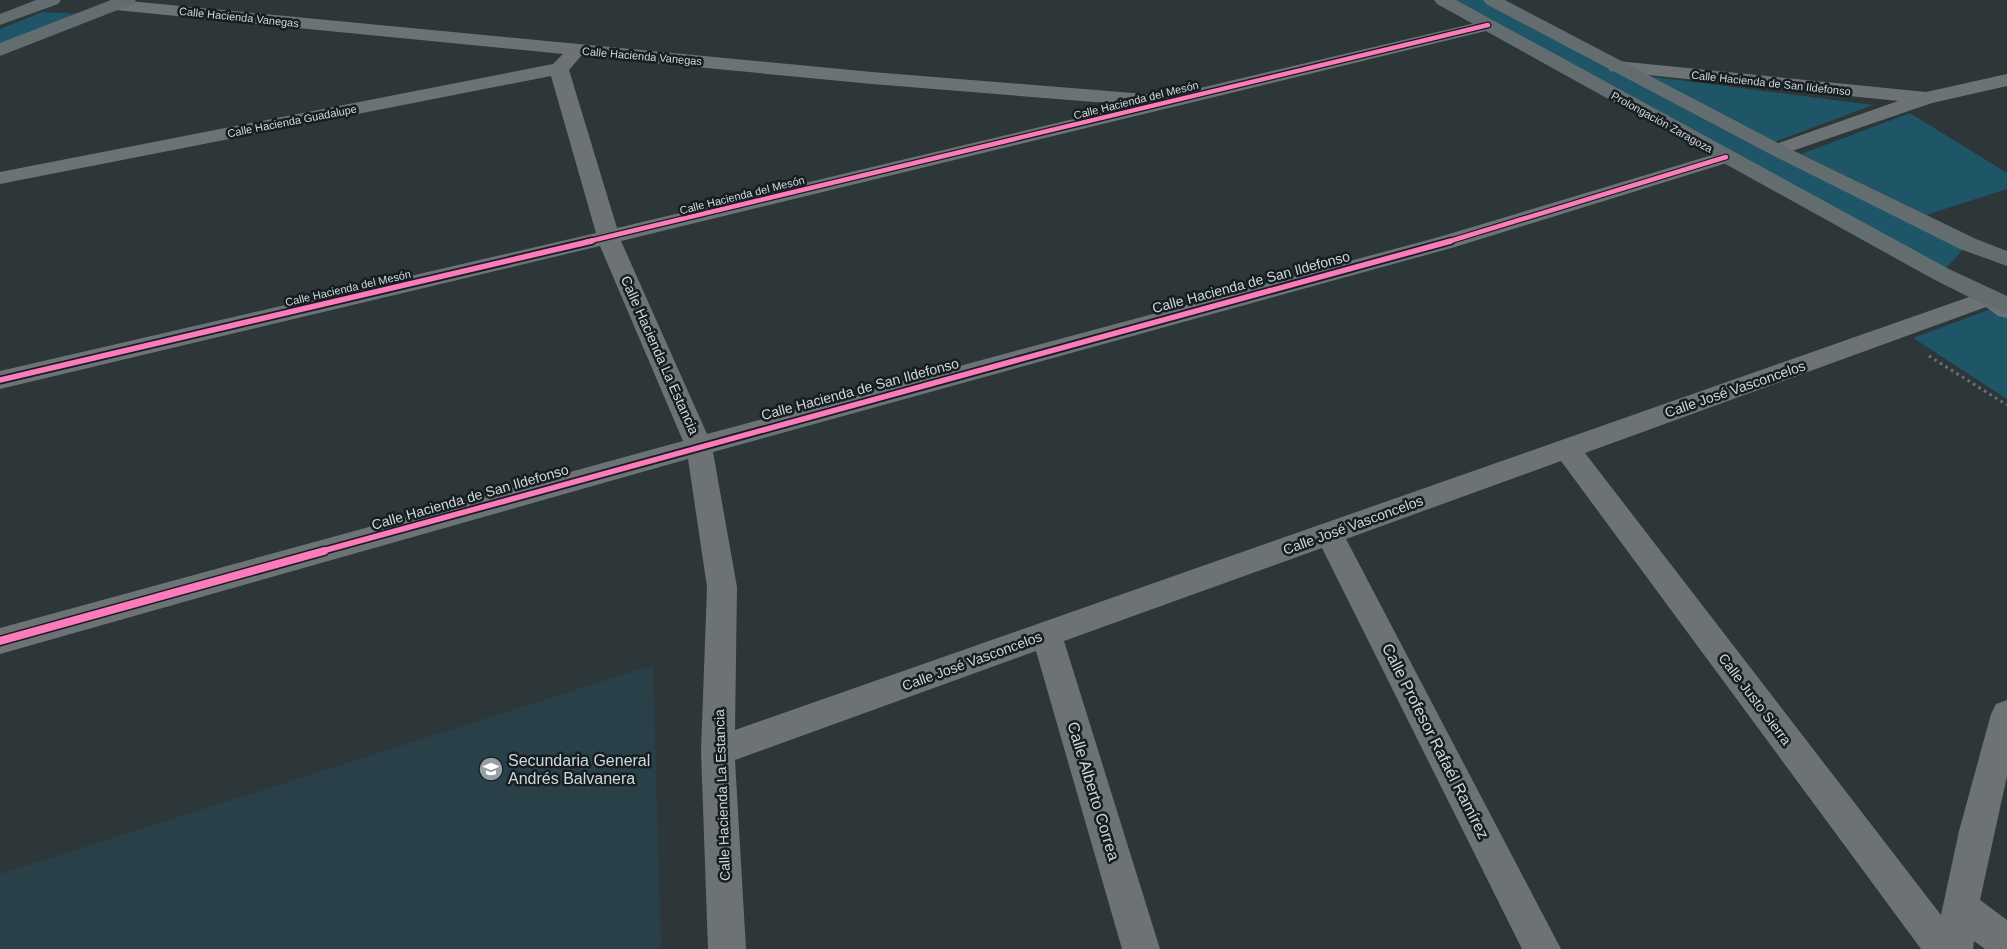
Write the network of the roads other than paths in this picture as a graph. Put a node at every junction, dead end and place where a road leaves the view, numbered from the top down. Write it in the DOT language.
graph roads {
  1 [pos="52,0"];
  2 [pos="1443,0"];
  3 [pos="1492,0"];
  4 [pos="121,2"];
  5 [pos="0,20"];
  6 [pos="1488,25"];
  7 [pos="0,50"];
  8 [pos="568,60"];
  9 [pos="1616,67"];
  10 [pos="2007,80"];
  11 [pos="1926,98"];
  12 [pos="1169,102"];
  13 [pos="1777,150"];
  14 [pos="1726,157"];
  15 [pos="0,178"];
  16 [pos="608,237"];
  17 [pos="2007,259"];
  18 [pos="2001,304"];
  19 [pos="0,380"];
  20 [pos="699,446"];
  21 [pos="1567,449"];
  22 [pos="1330,533"];
  23 [pos="1047,634"];
  24 [pos="0,641"];
  25 [pos="2007,714"];
  26 [pos="718,751"];
  27 [pos="1960,907"];
  28 [pos="2007,943"];
  29 [pos="728,949"];
  30 [pos="1141,949"];
  31 [pos="1542,949"];
  32 [pos="1944,949"];
  33 [pos="1954,949"];
  1 -- 5 [label="main road"];
  2 -- 6 [label="main road, Prolongación Zaragoza"];
  3 -- 9 [label="main road, Prolongación Zaragoza"];
  4 -- 7 [label="main road"];
  4 -- 8 [label="street, Calle Hacienda Vanegas"];
  6 -- 12 [label="street, Calle Hacienda del Mesón"];
  6 -- 14 [label="main road, Prolongación Zaragoza"];
  8 -- 12 [label="street, Calle Hacienda Vanegas"];
  8 -- 15 [label="street, Calle Hacienda Guadalupe"];
  8 -- 16 [label="street, Calle Hacienda La Estancia"];
  9 -- 11 [label="street, Calle Hacienda de San Ildefonso"];
  9 -- 13 [label="main road, Prolongación Zaragoza"];
  10 -- 11 [label="street, Calle Hacienda de San Ildefonso"];
  11 -- 13 [label="street, Calle Hacienda de San Ildefonso"];
  12 -- 16 [label="street, Calle Hacienda del Mesón"];
  13 -- 17 [label="main road, Prolongación Zaragoza"];
  14 -- 18 [label="main road, Prolongación Zaragoza"];
  14 -- 20 [label="street, Calle Hacienda de San Ildefonso"];
  16 -- 19 [label="street, Calle Hacienda del Mesón"];
  16 -- 20 [label="street, Calle Hacienda La Estancia"];
  18 -- 21 [label="street, Calle José Vasconcelos"];
  20 -- 24 [label="street, Calle Hacienda de San Ildefonso"];
  20 -- 26 [label="street, Calle Hacienda La Estancia"];
  21 -- 22 [label="street, Calle José Vasconcelos"];
  21 -- 32 [label="street, Calle Justo Sierra"];
  22 -- 23 [label="street, Calle José Vasconcelos"];
  22 -- 31 [label="street, Calle Profesor Rafaél Ramírez"];
  23 -- 26 [label="street, Calle José Vasconcelos"];
  23 -- 30 [label="street, Calle Alberto Correa"];
  25 -- 27 [label="street"];
  26 -- 29 [label="street, Calle Hacienda La Estancia"];
  27 -- 28 [label="street"];
  27 -- 33 [label="street"];
}
